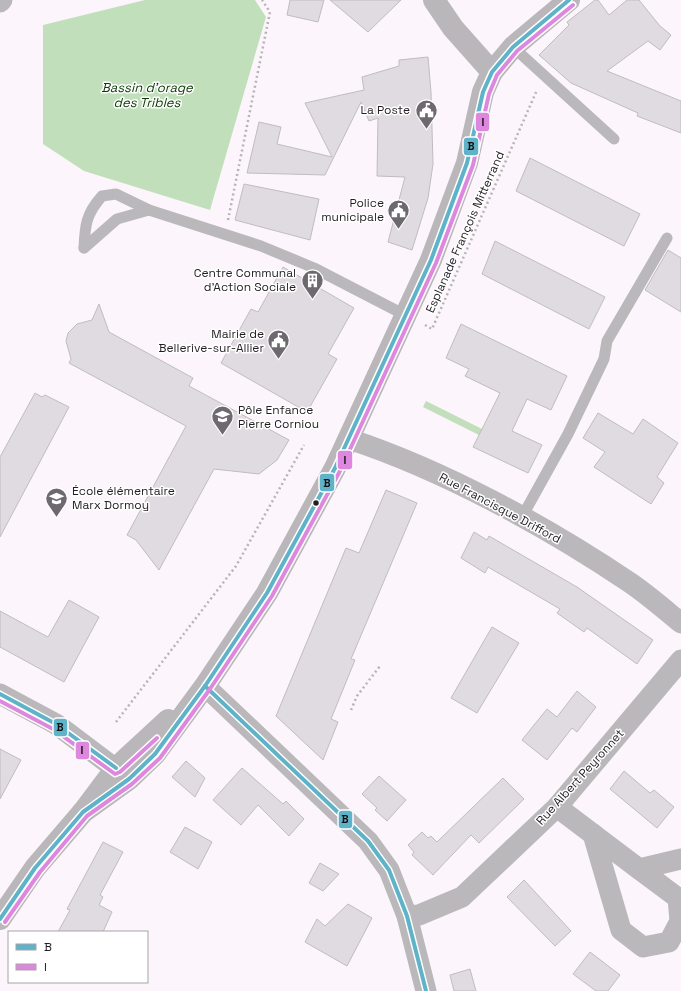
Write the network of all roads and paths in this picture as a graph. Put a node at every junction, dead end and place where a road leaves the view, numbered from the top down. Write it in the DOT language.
graph roads {
  1 [pos="262,0"];
  2 [pos="434,0"];
  3 [pos="569,0"];
  4 [pos="513,47"];
  5 [pos="492,72"];
  6 [pos="536,90"];
  7 [pos="614,139"];
  8 [pos="149,210"];
  9 [pos="225,234"];
  10 [pos="667,238"];
  11 [pos="405,315"];
  12 [pos="349,438"];
  13 [pos="304,445"];
  14 [pos="522,517"];
  15 [pos="681,623"];
  16 [pos="681,660"];
  17 [pos="380,666"];
  18 [pos="205,686"];
  19 [pos="0,694"];
  20 [pos="351,710"];
  21 [pos="116,722"];
  22 [pos="122,774"];
  23 [pos="557,807"];
  24 [pos="593,834"];
  25 [pos="681,859"];
  26 [pos="639,869"];
  27 [pos="407,916"];
  28 [pos="0,919"];
  29 [pos="426,991"];
  1 -- 9 [label="path"];
  2 -- 5 [label="main road"];
  3 -- 4 [label="main road"];
  4 -- 5 [label="main road"];
  4 -- 7 [label="lane"];
  5 -- 11 [label="main road"];
  6 -- 11 [label="path, Esplanade François Mitterrand"];
  8 -- 8 [label="lane"];
  8 -- 9 [label="lane"];
  9 -- 11 [label="lane"];
  10 -- 14 [label="lane"];
  11 -- 12 [label="main road"];
  12 -- 14 [label="street, Rue Francisque Drifford"];
  12 -- 18 [label="main road"];
  13 -- 21 [label="path"];
  14 -- 15 [label="street, Rue Francisque Drifford"];
  16 -- 23 [label="street, Rue Albert Peyronnet"];
  17 -- 20 [label="path"];
  18 -- 22 [label="main road"];
  18 -- 27 [label="street"];
  19 -- 22 [label="street"];
  22 -- 28 [label="main road"];
  23 -- 24 [label="street"];
  23 -- 27 [label="street, Rue Albert Peyronnet"];
  24 -- 26 [label="street"];
  24 -- 26 [label="street"];
  25 -- 26 [label="street"];
  27 -- 29 [label="street"];
}
